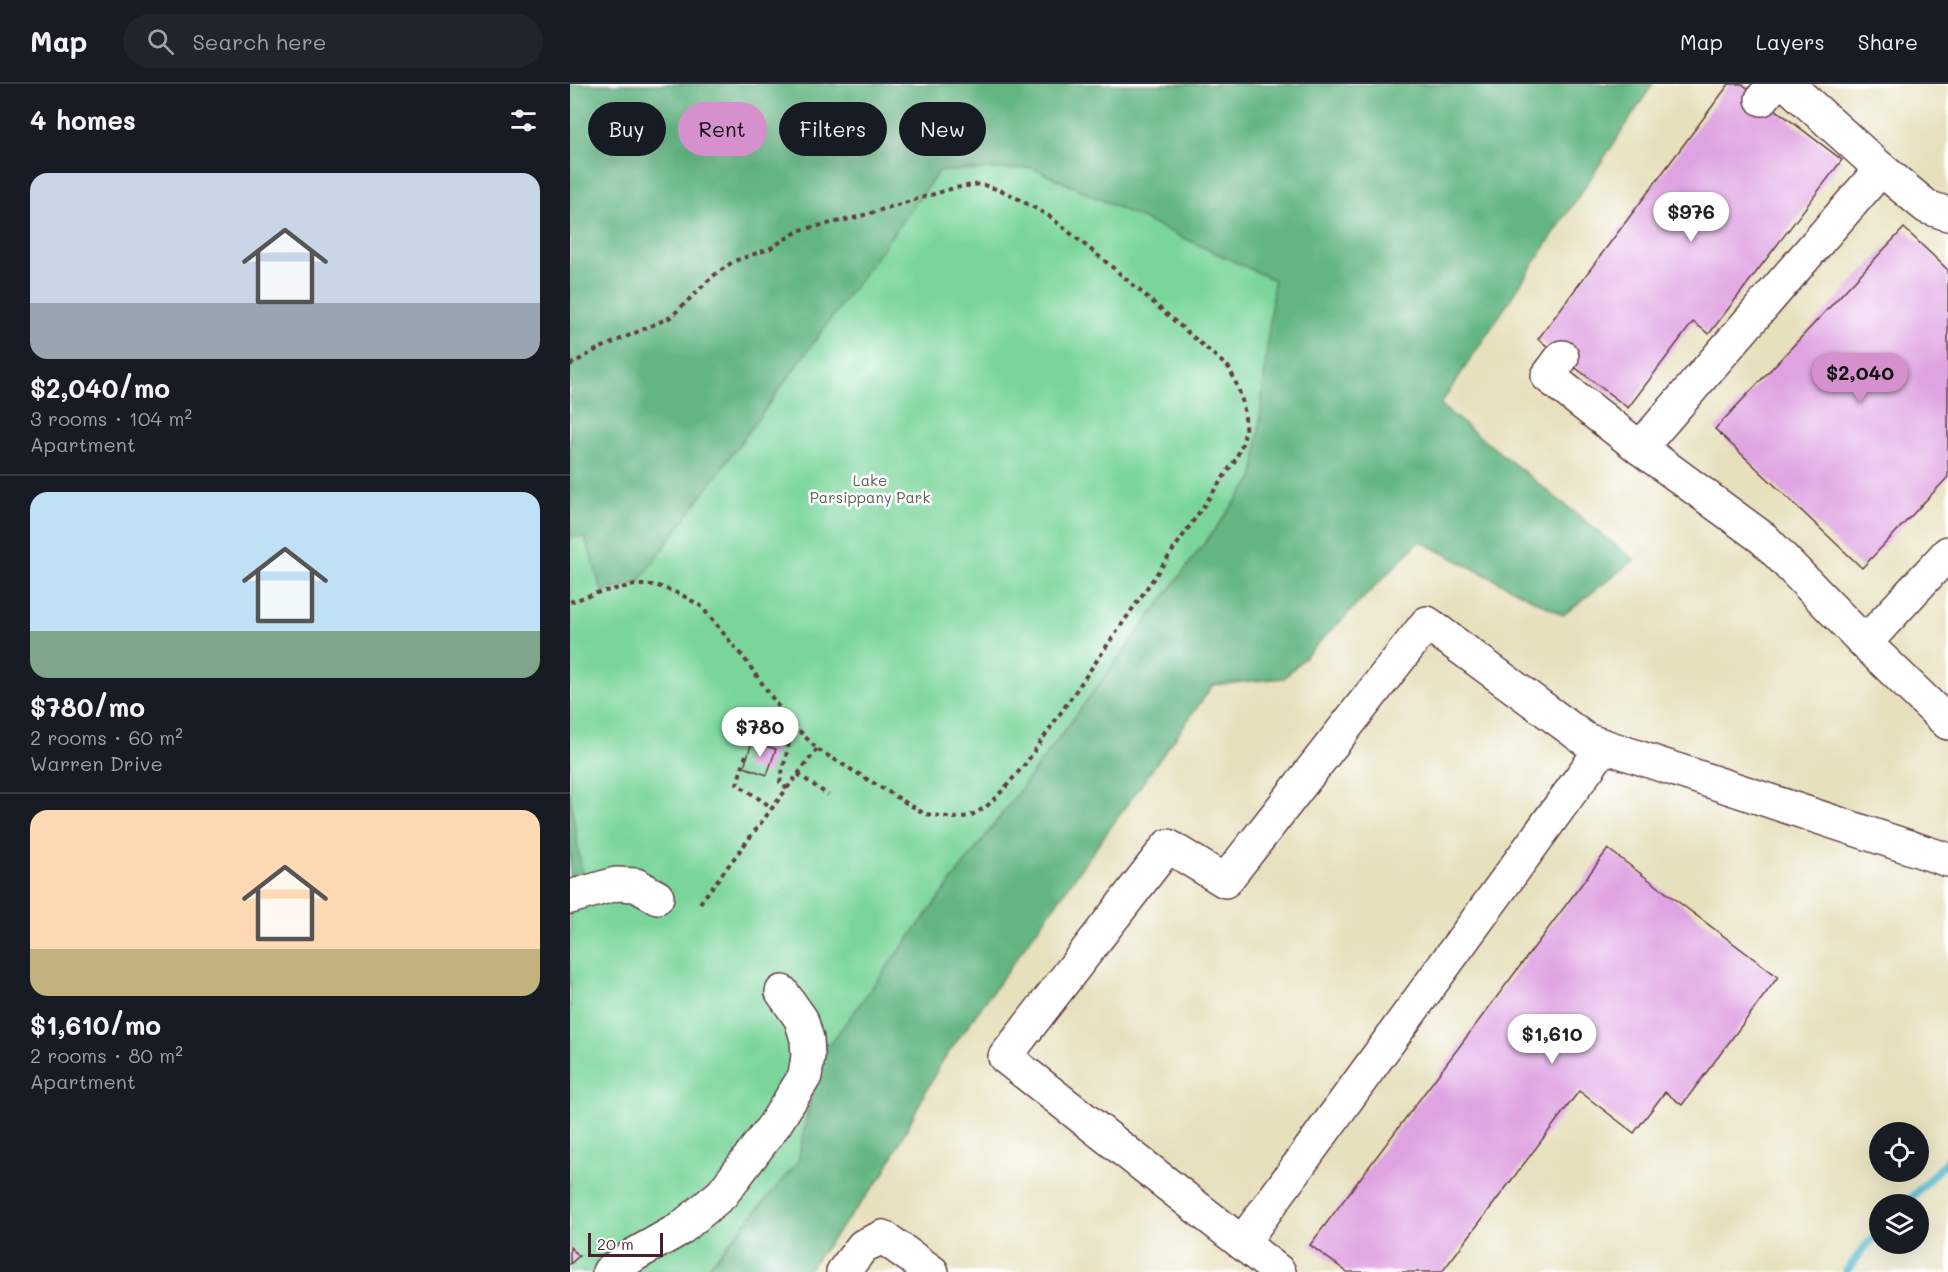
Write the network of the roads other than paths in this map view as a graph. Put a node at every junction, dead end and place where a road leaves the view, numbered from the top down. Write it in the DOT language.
graph roads {
  1 [pos="1774,89"];
  2 [pos="1881,169"];
  3 [pos="1948,214"];
  4 [pos="1562,357"];
  5 [pos="1640,448"];
  6 [pos="1948,553"];
  7 [pos="1865,643"];
  8 [pos="1948,723"];
  9 [pos="1604,746"];
  10 [pos="1948,860"];
  11 [pos="570,897"];
  12 [pos="657,897"];
  13 [pos="782,992"];
  14 [pos="1242,1243"];
  15 [pos="609,1272"];
  16 [pos="843,1272"];
  17 [pos="932,1272"];
  18 [pos="1279,1272"];
  1 -- 2 [label="street"];
  2 -- 3 [label="street"];
  2 -- 5 [label="street"];
  4 -- 5 [label="street"];
  5 -- 7 [label="street"];
  6 -- 7 [label="street"];
  7 -- 8 [label="street"];
  9 -- 10 [label="street"];
  9 -- 14 [label="street"];
  9 -- 14 [label="street"];
  11 -- 12 [label="street"];
  13 -- 15 [label="street"];
  14 -- 18 [label="street"];
  16 -- 17 [label="street"];
}
